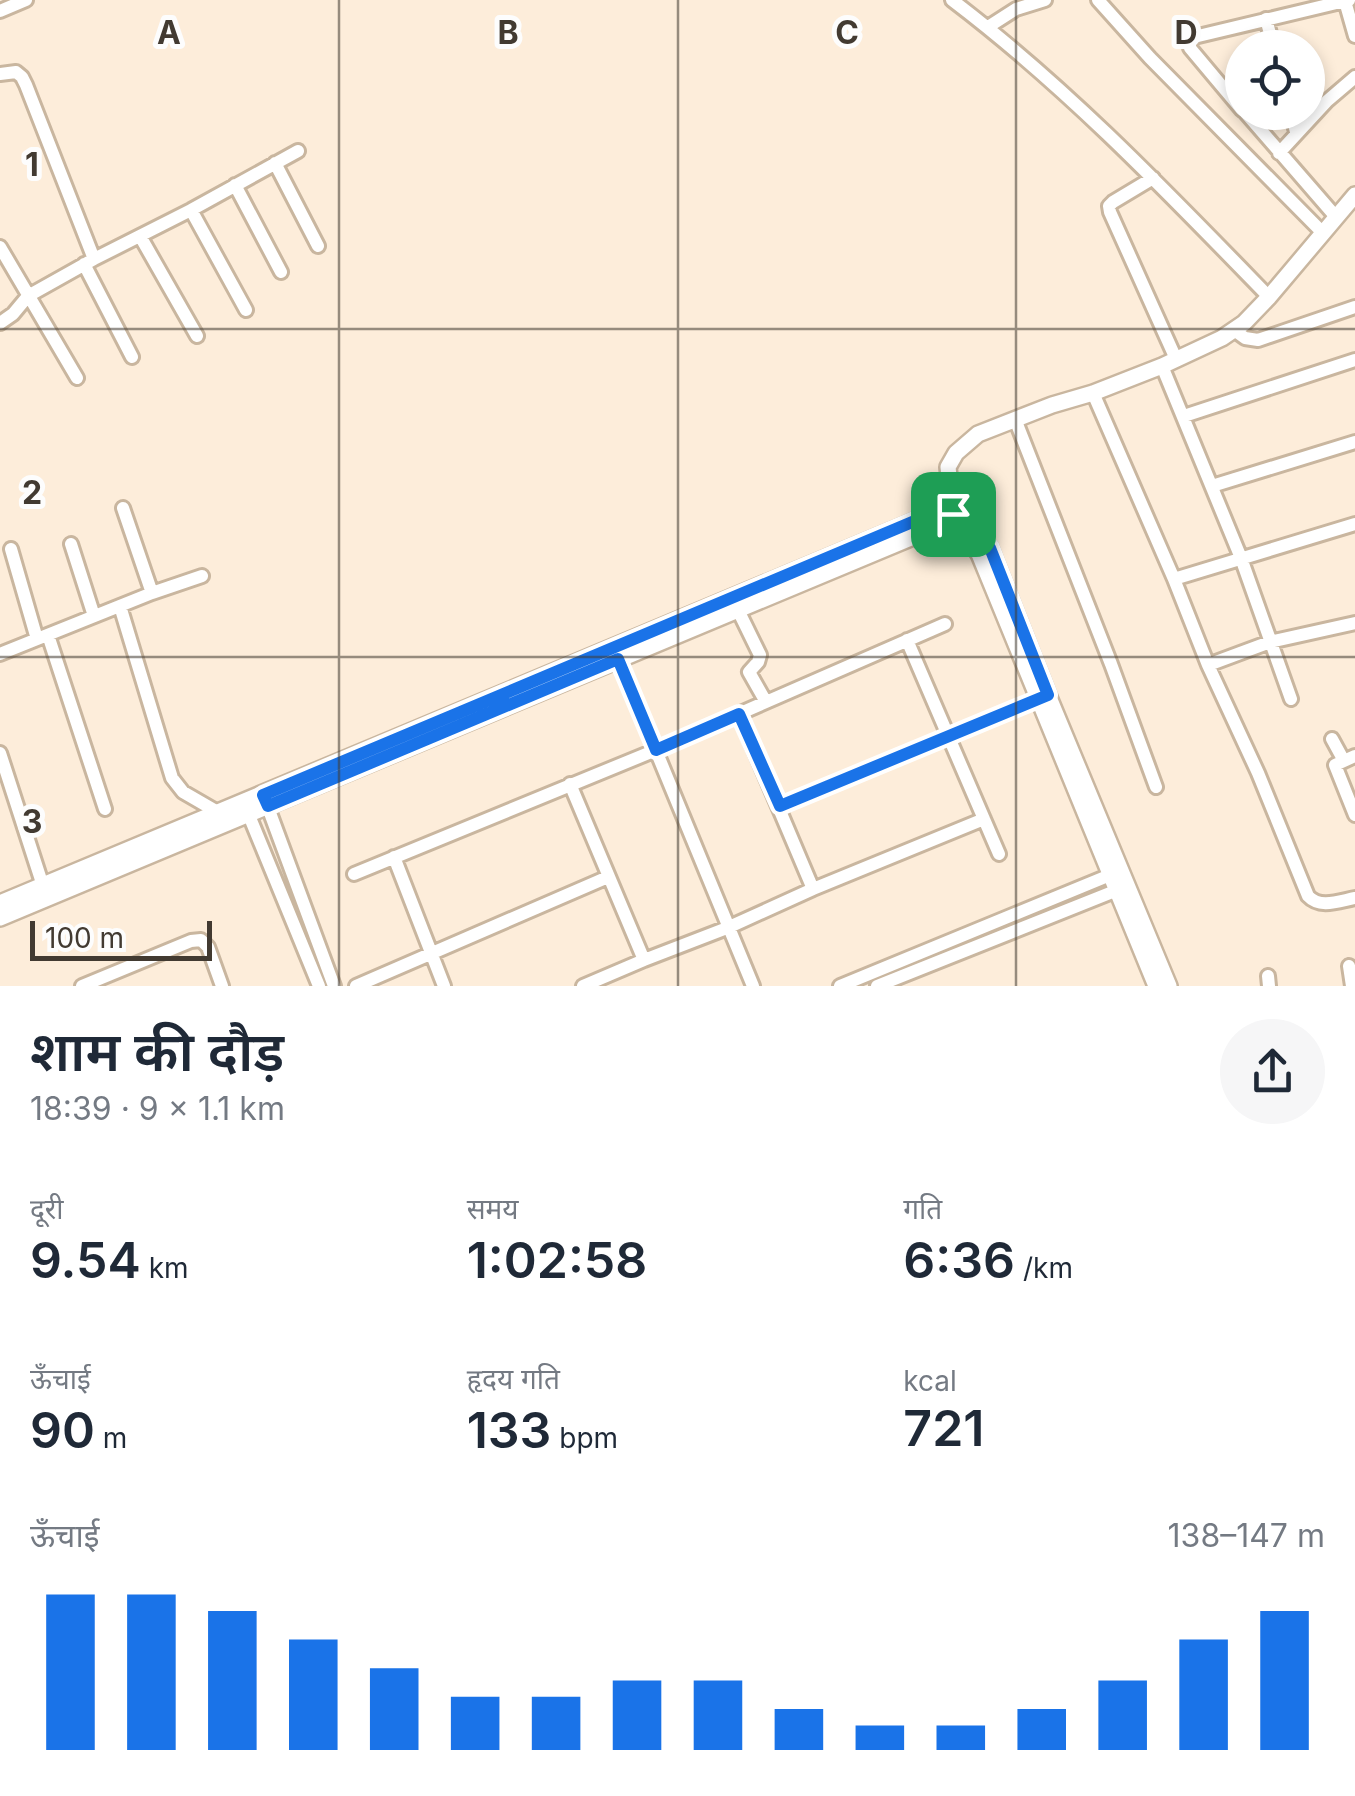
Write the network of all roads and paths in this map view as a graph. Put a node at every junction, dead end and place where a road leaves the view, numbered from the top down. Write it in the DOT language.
graph roads {
  1 [pos="26,0"];
  2 [pos="952,0"];
  3 [pos="1045,0"];
  4 [pos="1098,0"];
  5 [pos="1347,0"];
  6 [pos="0,12"];
  7 [pos="1266,19"];
  8 [pos="988,27"];
  9 [pos="1269,30"];
  10 [pos="1355,36"];
  11 [pos="0,74"];
  12 [pos="1355,77"];
  13 [pos="1225,89"];
  14 [pos="1260,130"];
  15 [pos="1296,132"];
  16 [pos="298,150"];
  17 [pos="1279,153"];
  18 [pos="275,164"];
  19 [pos="1153,178"];
  20 [pos="235,186"];
  21 [pos="1355,196"];
  22 [pos="192,210"];
  23 [pos="1336,217"];
  24 [pos="1322,232"];
  25 [pos="140,236"];
  26 [pos="318,246"];
  27 [pos="0,247"];
  28 [pos="89,261"];
  29 [pos="281,272"];
  30 [pos="28,296"];
  31 [pos="1269,297"];
  32 [pos="1355,308"];
  33 [pos="246,310"];
  34 [pos="0,323"];
  35 [pos="1234,330"];
  36 [pos="196,336"];
  37 [pos="132,356"];
  38 [pos="1355,360"];
  39 [pos="1169,362"];
  40 [pos="77,378"];
  41 [pos="1093,393"];
  42 [pos="1184,416"];
  43 [pos="1015,419"];
  44 [pos="1355,442"];
  45 [pos="1212,486"];
  46 [pos="123,508"];
  47 [pos="951,521"];
  48 [pos="1355,524"];
  49 [pos="72,544"];
  50 [pos="11,549"];
  51 [pos="1241,558"];
  52 [pos="202,576"];
  53 [pos="1174,579"];
  54 [pos="152,593"];
  55 [pos="120,606"];
  56 [pos="738,610"];
  57 [pos="94,616"];
  58 [pos="945,624"];
  59 [pos="1355,624"];
  60 [pos="43,637"];
  61 [pos="908,640"];
  62 [pos="1270,642"];
  63 [pos="616,653"];
  64 [pos="0,654"];
  65 [pos="1208,665"];
  66 [pos="1043,698"];
  67 [pos="1291,699"];
  68 [pos="766,702"];
  69 [pos="739,714"];
  70 [pos="949,737"];
  71 [pos="1332,739"];
  72 [pos="656,750"];
  73 [pos="0,753"];
  74 [pos="1350,759"];
  75 [pos="570,784"];
  76 [pos="1156,787"];
  77 [pos="265,801"];
  78 [pos="780,806"];
  79 [pos="105,808"];
  80 [pos="246,808"];
  81 [pos="1355,815"];
  82 [pos="222,817"];
  83 [pos="984,819"];
  84 [pos="999,854"];
  85 [pos="394,856"];
  86 [pos="354,874"];
  87 [pos="608,877"];
  88 [pos="1119,880"];
  89 [pos="43,886"];
  90 [pos="813,889"];
  91 [pos="1355,898"];
  92 [pos="0,904"];
  93 [pos="0,918"];
  94 [pos="728,928"];
  95 [pos="430,954"];
  96 [pos="644,960"];
  97 [pos="1349,966"];
  98 [pos="82,986"];
  99 [pos="222,986"];
  100 [pos="319,986"];
  101 [pos="334,986"];
  102 [pos="356,986"];
  103 [pos="444,986"];
  104 [pos="583,986"];
  105 [pos="753,986"];
  106 [pos="840,986"];
  107 [pos="876,986"];
  108 [pos="1156,986"];
  109 [pos="1170,986"];
  110 [pos="1352,986"];
  1 -- 6 [label="street"];
  2 -- 8 [label="street"];
  3 -- 8 [label="street"];
  4 -- 24 [label="street"];
  5 -- 7 [label="street"];
  5 -- 10 [label="street"];
  7 -- 9 [label="street"];
  7 -- 13 [label="street"];
  8 -- 19 [label="street"];
  11 -- 28 [label="street"];
  12 -- 15 [label="street"];
  14 -- 17 [label="street"];
  15 -- 17 [label="street"];
  16 -- 18 [label="street"];
  17 -- 23 [label="street"];
  18 -- 20 [label="street"];
  18 -- 26 [label="street"];
  19 -- 31 [label="street"];
  19 -- 39 [label="street"];
  20 -- 22 [label="street"];
  20 -- 29 [label="street"];
  21 -- 23 [label="street"];
  22 -- 25 [label="street"];
  22 -- 33 [label="street"];
  23 -- 24 [label="street"];
  24 -- 31 [label="street"];
  25 -- 28 [label="street"];
  25 -- 36 [label="street"];
  27 -- 30 [label="street"];
  28 -- 30 [label="street"];
  28 -- 37 [label="street"];
  30 -- 34 [label="street"];
  30 -- 40 [label="street"];
  31 -- 35 [label="street"];
  32 -- 35 [label="street"];
  35 -- 39 [label="street"];
  38 -- 42 [label="street"];
  39 -- 41 [label="street"];
  39 -- 42 [label="street"];
  41 -- 43 [label="street"];
  41 -- 53 [label="street"];
  42 -- 45 [label="street"];
  43 -- 47 [label="street"];
  43 -- 76 [label="street"];
  44 -- 45 [label="street"];
  45 -- 51 [label="street"];
  46 -- 54 [label="street"];
  47 -- 56 [label="street"];
  47 -- 63 [label="street"];
  47 -- 66 [label="street"];
  48 -- 51 [label="street"];
  49 -- 57 [label="street"];
  50 -- 60 [label="street"];
  51 -- 53 [label="street"];
  51 -- 62 [label="street"];
  52 -- 54 [label="street"];
  53 -- 65 [label="street"];
  54 -- 55 [label="street"];
  55 -- 57 [label="street"];
  55 -- 82 [label="street"];
  56 -- 63 [label="street"];
  56 -- 68 [label="street"];
  57 -- 60 [label="street"];
  58 -- 61 [label="street"];
  59 -- 62 [label="street"];
  60 -- 64 [label="street"];
  60 -- 79 [label="street"];
  61 -- 68 [label="street"];
  61 -- 70 [label="street"];
  62 -- 65 [label="street"];
  62 -- 67 [label="street"];
  63 -- 72 [label="street"];
  63 -- 77 [label="street"];
  65 -- 91 [label="street"];
  66 -- 70 [label="street"];
  66 -- 88 [label="street"];
  68 -- 69 [label="street"];
  69 -- 72 [label="street"];
  69 -- 78 [label="street"];
  70 -- 78 [label="street"];
  70 -- 83 [label="street"];
  71 -- 74 [label="street"];
  72 -- 75 [label="street"];
  72 -- 94 [label="street"];
  73 -- 89 [label="street"];
  74 -- 81 [label="street"];
  75 -- 85 [label="street"];
  75 -- 87 [label="street"];
  77 -- 80 [label="street"];
  77 -- 101 [label="street"];
  78 -- 90 [label="street"];
  80 -- 82 [label="street"];
  80 -- 100 [label="street"];
  82 -- 89 [label="street"];
  82 -- 93 [label="street"];
  83 -- 84 [label="street"];
  83 -- 90 [label="street"];
  85 -- 86 [label="street"];
  85 -- 95 [label="street"];
  87 -- 95 [label="street"];
  87 -- 96 [label="street"];
  88 -- 106 [label="street"];
  88 -- 107 [label="street"];
  88 -- 108 [label="street"];
  88 -- 109 [label="street"];
  89 -- 92 [label="street"];
  90 -- 94 [label="street"];
  94 -- 96 [label="street"];
  94 -- 105 [label="street"];
  95 -- 102 [label="street"];
  95 -- 103 [label="street"];
  96 -- 104 [label="street"];
  97 -- 110 [label="street"];
  98 -- 99 [label="street"];
}
